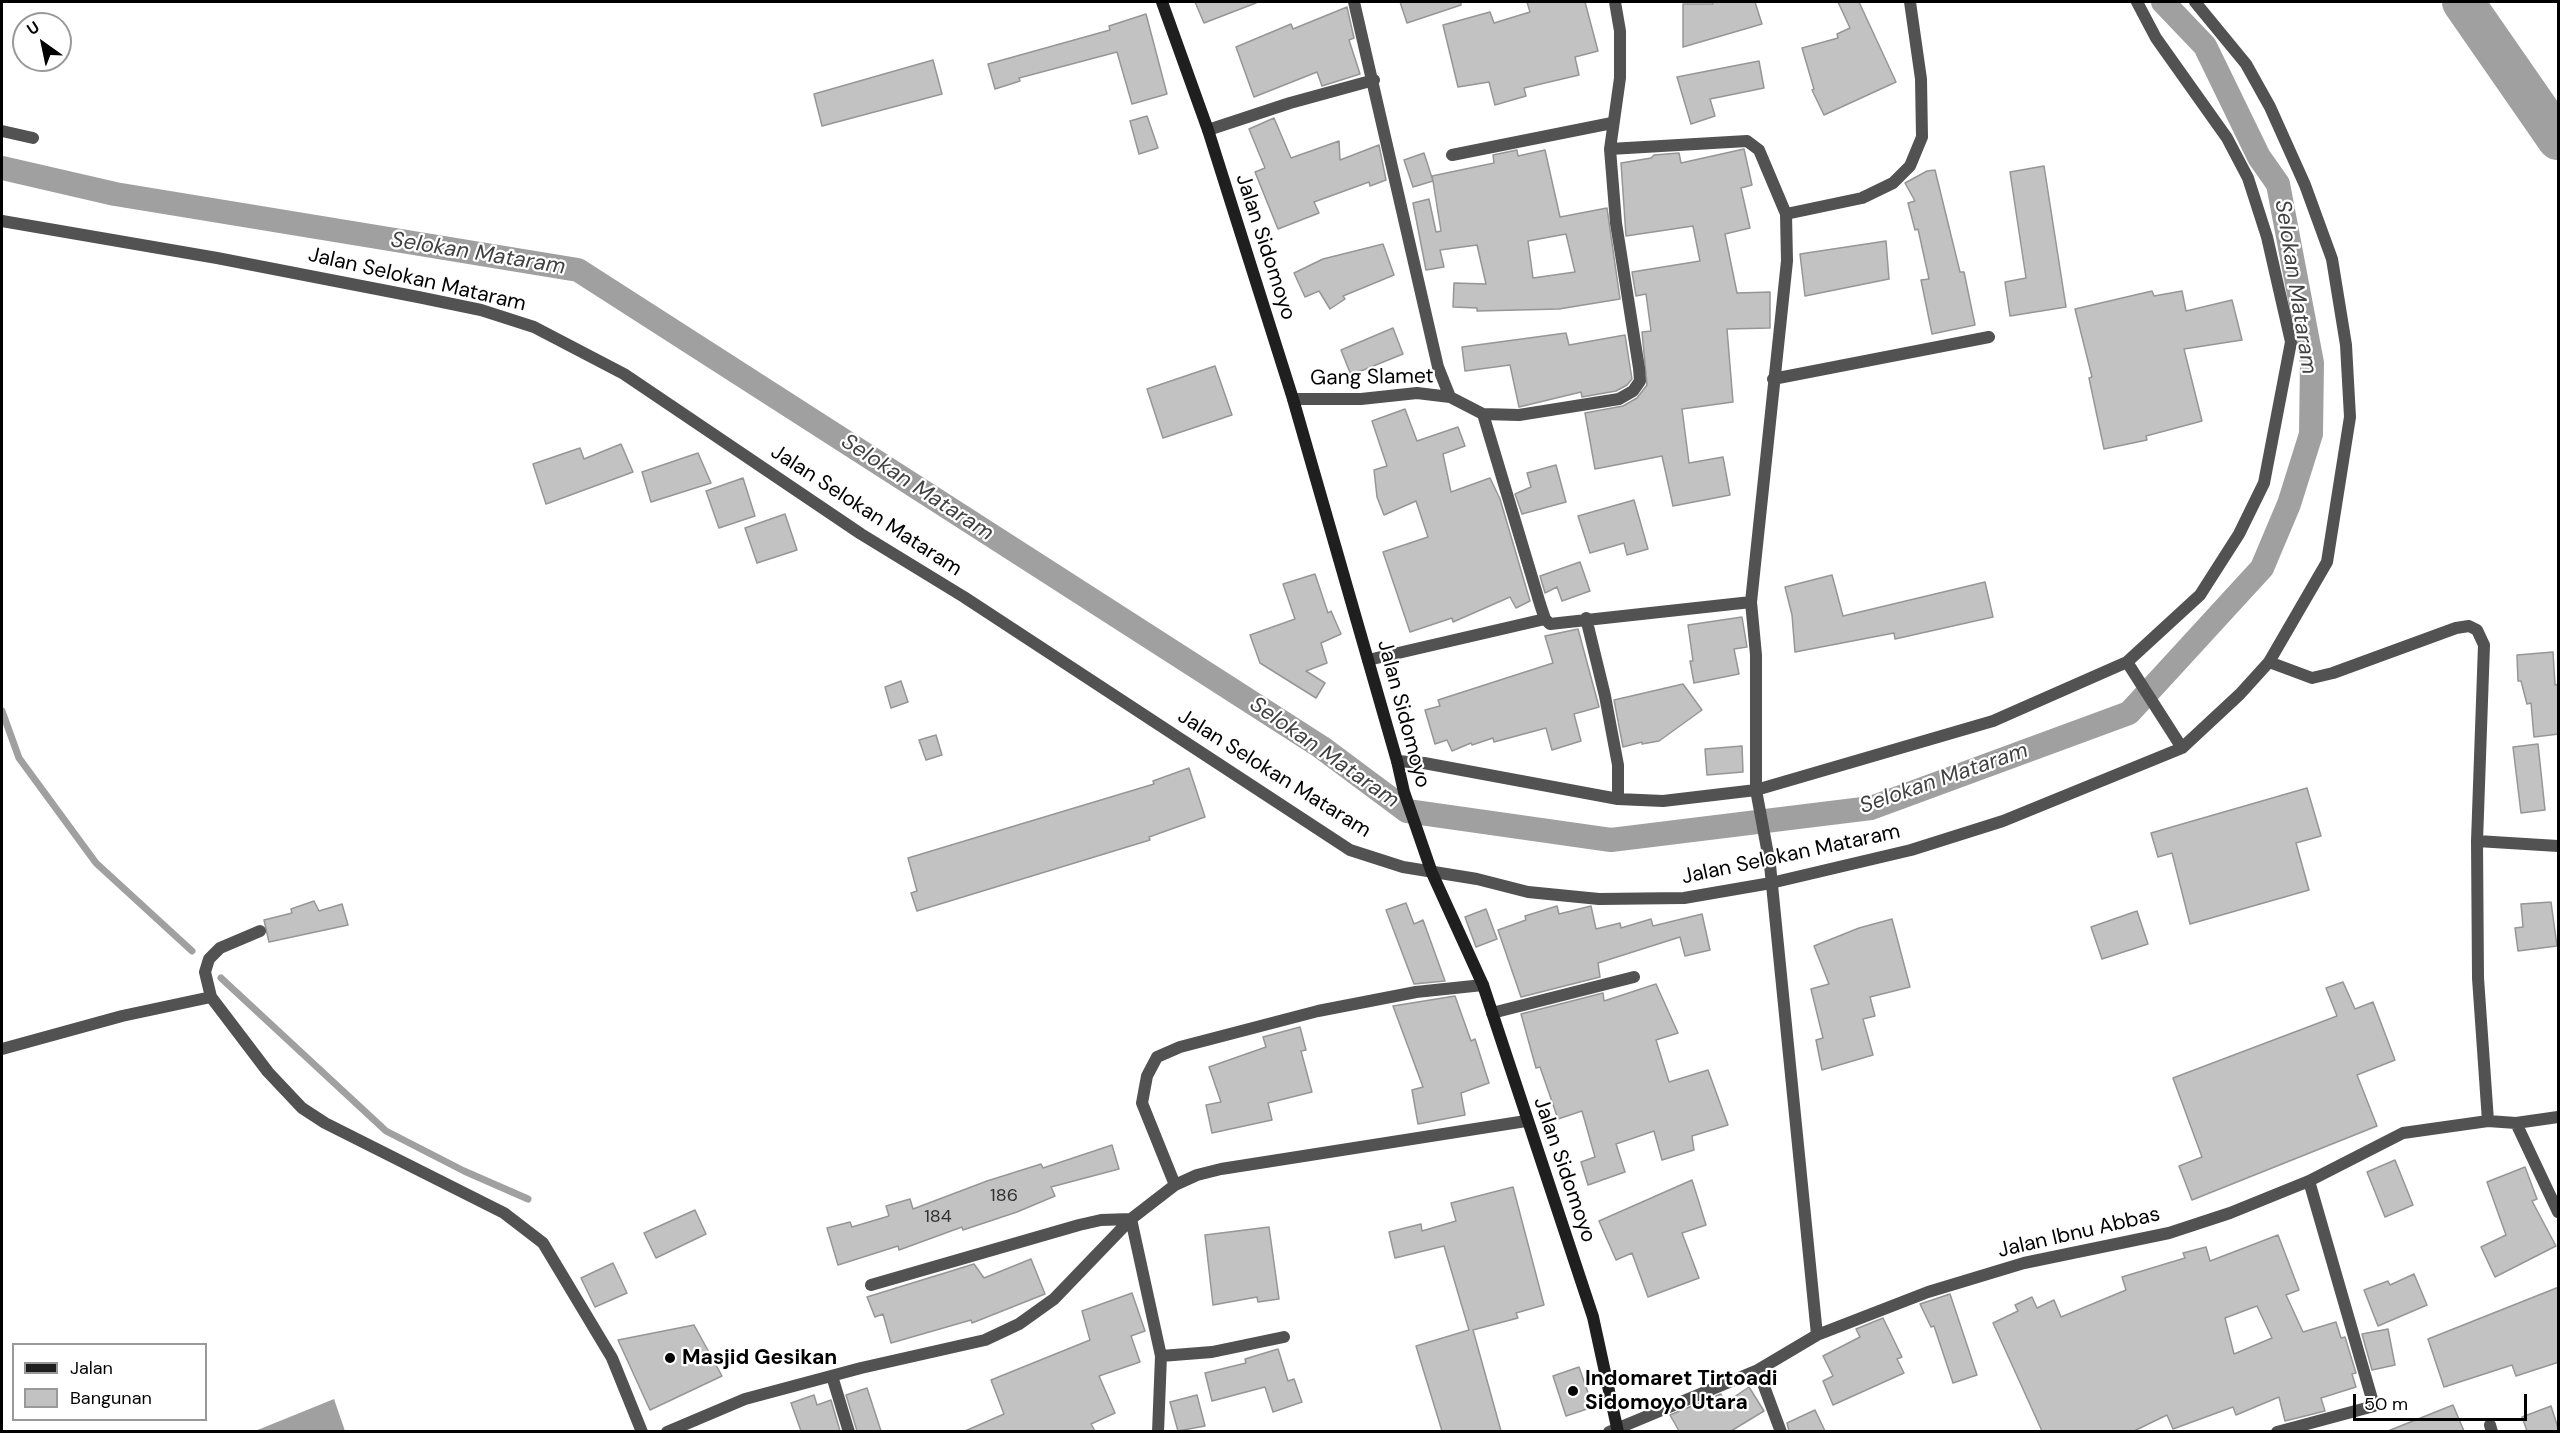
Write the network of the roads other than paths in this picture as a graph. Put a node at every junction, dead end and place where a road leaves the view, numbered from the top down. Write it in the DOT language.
graph roads {
  1 [pos="1162,2"];
  2 [pos="1354,2"];
  3 [pos="1615,2"];
  4 [pos="1911,2"];
  5 [pos="2137,2"];
  6 [pos="2195,2"];
  7 [pos="1374,80"];
  8 [pos="1612,123"];
  9 [pos="1208,130"];
  10 [pos="2,131"];
  11 [pos="33,138"];
  12 [pos="1610,149"];
  13 [pos="1452,155"];
  14 [pos="1786,214"];
  15 [pos="2,221"];
  16 [pos="1989,337"];
  17 [pos="1773,379"];
  18 [pos="1450,397"];
  19 [pos="1293,399"];
  20 [pos="1483,414"];
  21 [pos="1751,602"];
  22 [pos="1586,618"];
  23 [pos="1545,619"];
  24 [pos="1368,660"];
  25 [pos="2127,662"];
  26 [pos="2269,662"];
  27 [pos="2182,748"];
  28 [pos="1397,761"];
  29 [pos="1756,790"];
  30 [pos="1618,799"];
  31 [pos="2477,841"];
  32 [pos="2559,846"];
  33 [pos="1432,873"];
  34 [pos="1771,883"];
  35 [pos="260,931"];
  36 [pos="1634,977"];
  37 [pos="1483,985"];
  38 [pos="211,997"];
  39 [pos="1492,1013"];
  40 [pos="2,1049"];
  41 [pos="2559,1117"];
  42 [pos="2488,1120"];
  43 [pos="1527,1121"];
  44 [pos="2516,1123"];
  45 [pos="2309,1181"];
  46 [pos="1175,1185"];
  47 [pos="2559,1212"];
  48 [pos="1131,1220"];
  49 [pos="871,1285"];
  50 [pos="1817,1335"];
  51 [pos="1284,1337"];
  52 [pos="1161,1356"];
  53 [pos="1758,1370"];
  54 [pos="832,1376"];
  55 [pos="1615,1430"];
  56 [pos="642,1431"];
  57 [pos="667,1431"];
  58 [pos="849,1431"];
  59 [pos="1158,1431"];
  60 [pos="1781,1431"];
  61 [pos="2277,1431"];
  1 -- 9 [label="main road, Jalan Sidomoyo"];
  2 -- 7 [label="street"];
  3 -- 8 [label="street"];
  4 -- 14 [label="street"];
  5 -- 25 [label="street"];
  6 -- 26 [label="street, Jalan Selokan Mataram"];
  7 -- 9 [label="street"];
  7 -- 18 [label="street"];
  8 -- 12 [label="street"];
  8 -- 13 [label="street"];
  9 -- 19 [label="main road, Jalan Sidomoyo"];
  10 -- 11 [label="street"];
  12 -- 14 [label="street"];
  12 -- 20 [label="street"];
  14 -- 17 [label="street"];
  15 -- 33 [label="street, Jalan Selokan Mataram"];
  16 -- 17 [label="street"];
  17 -- 21 [label="street"];
  18 -- 19 [label="street, Gang Slamet"];
  18 -- 20 [label="street, Gang Slamet"];
  19 -- 24 [label="main road, Jalan Sidomoyo"];
  20 -- 23 [label="street"];
  21 -- 22 [label="street"];
  21 -- 29 [label="street"];
  22 -- 23 [label="street"];
  22 -- 30 [label="street"];
  23 -- 24 [label="street"];
  24 -- 28 [label="main road, Jalan Sidomoyo"];
  25 -- 27 [label="street"];
  25 -- 29 [label="street"];
  26 -- 27 [label="street, Jalan Selokan Mataram"];
  26 -- 31 [label="street"];
  27 -- 34 [label="street, Jalan Selokan Mataram"];
  28 -- 30 [label="street"];
  28 -- 33 [label="main road, Jalan Sidomoyo"];
  29 -- 30 [label="street"];
  29 -- 34 [label="street"];
  31 -- 32 [label="street"];
  31 -- 42 [label="street"];
  33 -- 34 [label="street, Jalan Selokan Mataram"];
  33 -- 37 [label="main road, Jalan Sidomoyo"];
  34 -- 50 [label="street"];
  35 -- 38 [label="street"];
  36 -- 39 [label="street"];
  37 -- 39 [label="main road, Jalan Sidomoyo"];
  37 -- 46 [label="street"];
  38 -- 40 [label="street"];
  38 -- 56 [label="street"];
  39 -- 43 [label="main road, Jalan Sidomoyo"];
  41 -- 44 [label="street, Jalan Ibnu Abbas"];
  42 -- 44 [label="street, Jalan Ibnu Abbas"];
  42 -- 45 [label="street, Jalan Ibnu Abbas"];
  43 -- 46 [label="street"];
  43 -- 55 [label="main road, Jalan Sidomoyo"];
  44 -- 47 [label="street"];
  45 -- 50 [label="street, Jalan Ibnu Abbas"];
  45 -- 61 [label="street"];
  46 -- 48 [label="street"];
  48 -- 49 [label="street"];
  48 -- 52 [label="street"];
  48 -- 54 [label="street"];
  50 -- 53 [label="street, Jalan Ibnu Abbas"];
  51 -- 52 [label="street"];
  52 -- 59 [label="street"];
  53 -- 55 [label="street, Jalan Ibnu Abbas"];
  53 -- 60 [label="street"];
  54 -- 57 [label="street"];
  54 -- 58 [label="street"];
}
